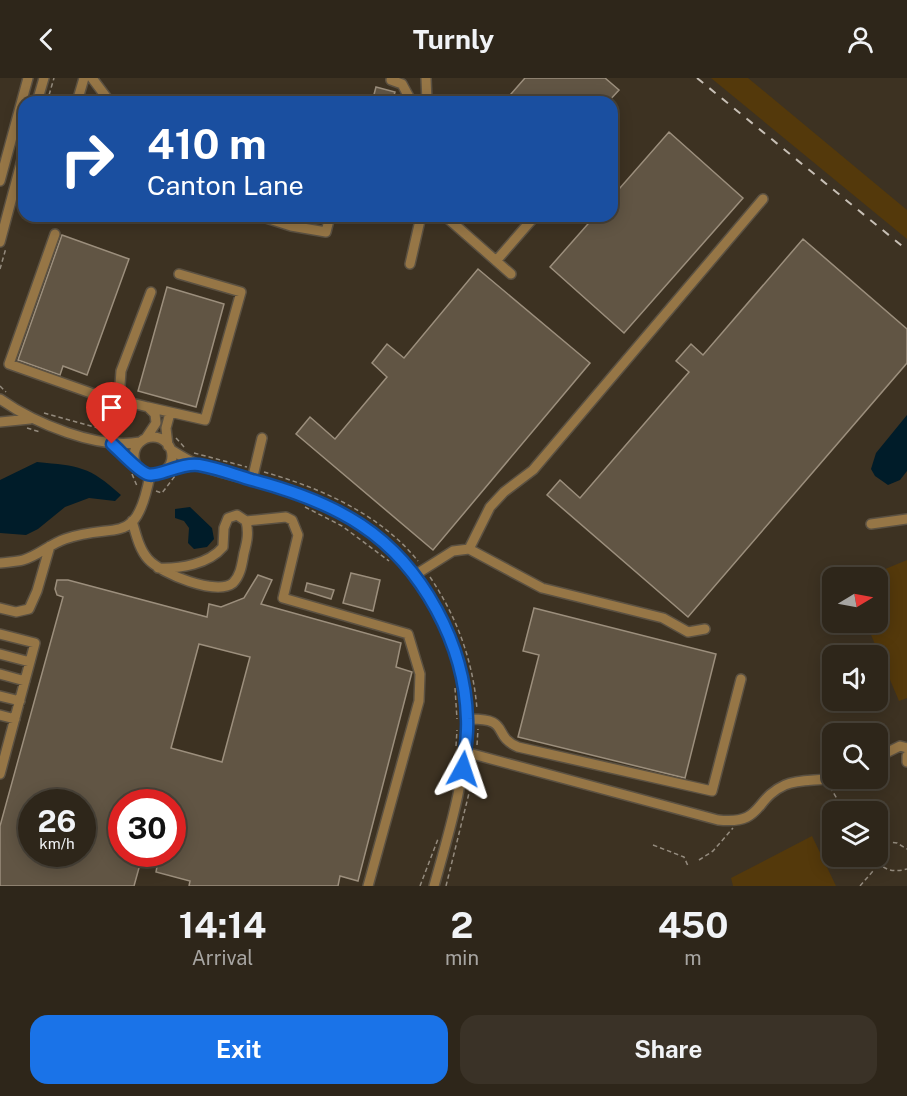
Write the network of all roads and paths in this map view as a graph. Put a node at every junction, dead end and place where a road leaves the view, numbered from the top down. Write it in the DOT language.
graph roads {
  1 [pos="28,78"];
  2 [pos="44,78"];
  3 [pos="54,78"];
  4 [pos="84,78"];
  5 [pos="92,78"];
  6 [pos="426,78"];
  7 [pos="391,80"];
  8 [pos="23,96"];
  9 [pos="39,96"];
  10 [pos="49,96"];
  11 [pos="79,96"];
  12 [pos="106,96"];
  13 [pos="408,96"];
  14 [pos="427,96"];
  15 [pos="18,115"];
  16 [pos="18,174"];
  17 [pos="0,181"];
  18 [pos="763,199"];
  19 [pos="279,222"];
  20 [pos="328,222"];
  21 [pos="420,222"];
  22 [pos="452,222"];
  23 [pos="530,222"];
  24 [pos="55,234"];
  25 [pos="0,242"];
  26 [pos="496,261"];
  27 [pos="410,264"];
  28 [pos="179,274"];
  29 [pos="511,274"];
  30 [pos="151,292"];
  31 [pos="0,386"];
  32 [pos="11,396"];
  33 [pos="0,399"];
  34 [pos="119,399"];
  35 [pos="148,407"];
  36 [pos="170,413"];
  37 [pos="33,415"];
  38 [pos="0,422"];
  39 [pos="22,427"];
  40 [pos="42,432"];
  41 [pos="127,436"];
  42 [pos="176,437"];
  43 [pos="262,438"];
  44 [pos="143,440"];
  45 [pos="112,444"];
  46 [pos="170,448"];
  47 [pos="187,449"];
  48 [pos="192,452"];
  49 [pos="198,465"];
  50 [pos="132,467"];
  51 [pos="167,469"];
  52 [pos="254,469"];
  53 [pos="150,475"];
  54 [pos="252,480"];
  55 [pos="138,487"];
  56 [pos="907,519"];
  57 [pos="132,521"];
  58 [pos="246,521"];
  59 [pos="871,524"];
  60 [pos="50,546"];
  61 [pos="469,549"];
  62 [pos="0,563"];
  63 [pos="158,568"];
  64 [pos="424,569"];
  65 [pos="415,575"];
  66 [pos="0,608"];
  67 [pos="705,629"];
  68 [pos="0,634"];
  69 [pos="0,654"];
  70 [pos="30,662"];
  71 [pos="0,674"];
  72 [pos="741,679"];
  73 [pos="25,681"];
  74 [pos="0,696"];
  75 [pos="20,701"];
  76 [pos="0,715"];
  77 [pos="467,718"];
  78 [pos="478,718"];
  79 [pos="15,719"];
  80 [pos="5,738"];
  81 [pos="907,748"];
  82 [pos="465,752"];
  83 [pos="888,752"];
  84 [pos="477,756"];
  85 [pos="907,756"];
  86 [pos="2,757"];
  87 [pos="907,762"];
  88 [pos="0,774"];
  89 [pos="819,780"];
  90 [pos="822,780"];
  91 [pos="838,801"];
  92 [pos="735,822"];
  93 [pos="888,842"];
  94 [pos="653,845"];
  95 [pos="907,849"];
  96 [pos="699,860"];
  97 [pos="688,866"];
  98 [pos="874,867"];
  99 [pos="884,867"];
  100 [pos="907,869"];
  101 [pos="368,886"];
  102 [pos="434,886"];
  103 [pos="446,886"];
  104 [pos="860,886"];
  1 -- 8 [label="street"];
  2 -- 9 [label="street"];
  3 -- 10 [label="path"];
  4 -- 11 [label="street"];
  5 -- 12 [label="street"];
  6 -- 14 [label="street"];
  7 -- 13 [label="street"];
  15 -- 17 [label="street"];
  16 -- 25 [label="street"];
  18 -- 61 [label="street"];
  19 -- 20 [label="street"];
  21 -- 27 [label="street"];
  22 -- 26 [label="street"];
  23 -- 26 [label="street"];
  24 -- 34 [label="street"];
  26 -- 29 [label="street"];
  28 -- 36 [label="street"];
  30 -- 34 [label="street"];
  31 -- 32 [label="path"];
  33 -- 37 [label="street"];
  34 -- 35 [label="street"];
  35 -- 36 [label="street"];
  35 -- 44 [label="street"];
  36 -- 46 [label="street"];
  37 -- 38 [label="street"];
  37 -- 41 [label="path"];
  37 -- 45 [label="street"];
  39 -- 40 [label="path"];
  42 -- 47 [label="path"];
  43 -- 52 [label="street"];
  44 -- 45 [label="street"];
  44 -- 46 [label="street"];
  44 -- 50 [label="street"];
  45 -- 50 [label="street"];
  46 -- 49 [label="street"];
  46 -- 51 [label="street"];
  48 -- 52 [label="path"];
  49 -- 51 [label="street"];
  49 -- 54 [label="street"];
  50 -- 53 [label="street"];
  50 -- 55 [label="path"];
  51 -- 53 [label="street"];
  52 -- 54 [label="street"];
  52 -- 64 [label="path"];
  53 -- 57 [label="street"];
  54 -- 65 [label="street"];
  56 -- 59 [label="street"];
  57 -- 60 [label="street"];
  57 -- 63 [label="street"];
  58 -- 63 [label="street"];
  58 -- 63 [label="street"];
  58 -- 101 [label="street"];
  60 -- 62 [label="street"];
  60 -- 66 [label="street"];
  61 -- 64 [label="street"];
  61 -- 67 [label="street"];
  64 -- 65 [label="street"];
  64 -- 78 [label="path"];
  65 -- 77 [label="street"];
  68 -- 70 [label="street"];
  69 -- 70 [label="street"];
  70 -- 73 [label="street"];
  71 -- 73 [label="street"];
  72 -- 78 [label="street"];
  73 -- 75 [label="street"];
  74 -- 75 [label="street"];
  75 -- 79 [label="street"];
  76 -- 79 [label="street"];
  77 -- 78 [label="street"];
  77 -- 82 [label="street"];
  78 -- 84 [label="path"];
  79 -- 80 [label="street"];
  80 -- 86 [label="street"];
  81 -- 83 [label="street"];
  82 -- 84 [label="street"];
  82 -- 102 [label="street"];
  84 -- 92 [label="street"];
  84 -- 103 [label="path"];
  85 -- 87 [label="street"];
  86 -- 88 [label="street"];
  89 -- 90 [label="street"];
  89 -- 91 [label="path"];
  89 -- 92 [label="street"];
  92 -- 96 [label="path"];
  93 -- 95 [label="path"];
  94 -- 97 [label="path"];
  98 -- 104 [label="path"];
  99 -- 100 [label="path"];
}
